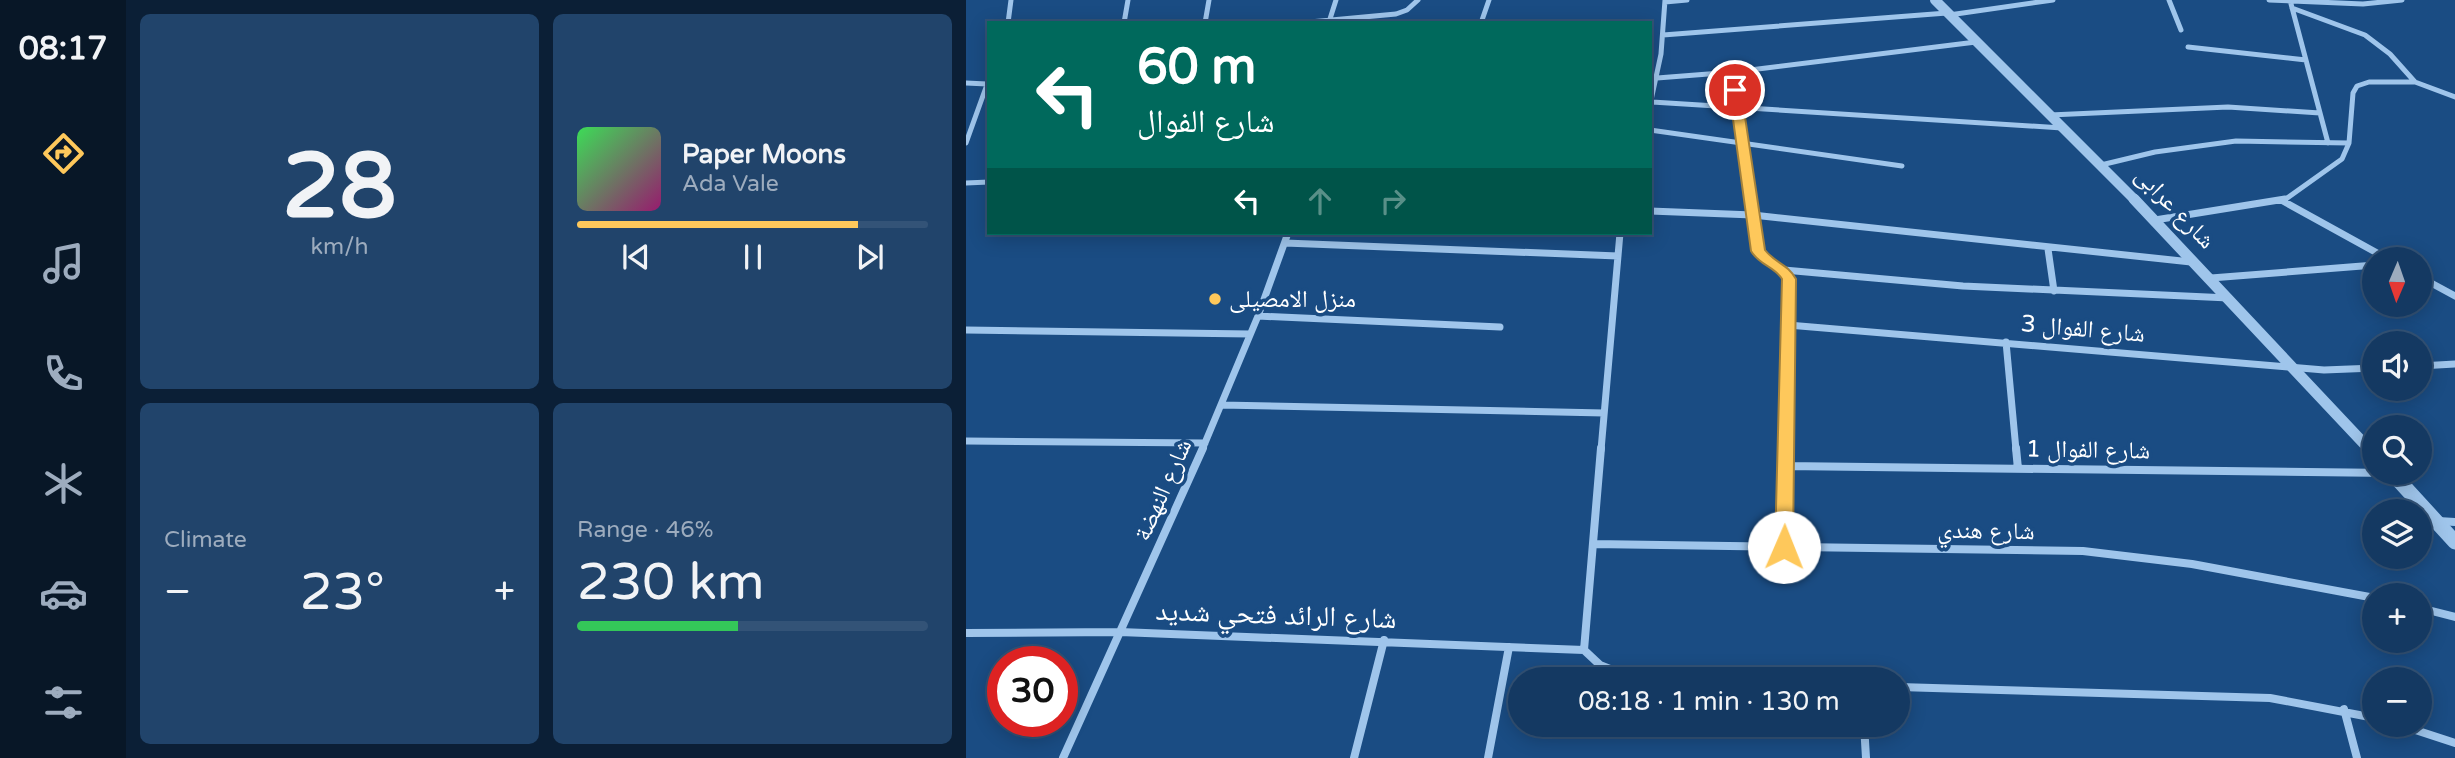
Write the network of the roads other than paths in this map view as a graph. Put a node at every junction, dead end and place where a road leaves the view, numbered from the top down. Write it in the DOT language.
graph roads {
  1 [pos="1011,0"];
  2 [pos="1128,0"];
  3 [pos="1209,0"];
  4 [pos="1336,0"];
  5 [pos="1418,0"];
  6 [pos="1489,0"];
  7 [pos="1687,0"];
  8 [pos="1935,0"];
  9 [pos="2053,0"];
  10 [pos="2169,0"];
  11 [pos="2269,0"];
  12 [pos="2402,0"];
  13 [pos="1665,1"];
  14 [pos="2291,3"];
  15 [pos="1948,14"];
  16 [pos="1008,21"];
  17 [pos="1124,21"];
  18 [pos="1205,21"];
  19 [pos="1329,21"];
  20 [pos="1482,21"];
  21 [pos="2180,30"];
  22 [pos="1663,35"];
  23 [pos="1976,42"];
  24 [pos="2188,47"];
  25 [pos="2306,60"];
  26 [pos="1734,72"];
  27 [pos="1657,78"];
  28 [pos="987,81"];
  29 [pos="2415,82"];
  30 [pos="966,83"];
  31 [pos="987,84"];
  32 [pos="2455,97"];
  33 [pos="1652,100"];
  34 [pos="1652,104"];
  35 [pos="1736,107"];
  36 [pos="2320,113"];
  37 [pos="2049,115"];
  38 [pos="2062,128"];
  39 [pos="1652,130"];
  40 [pos="966,140"];
  41 [pos="1742,143"];
  42 [pos="2328,143"];
  43 [pos="2348,143"];
  44 [pos="2101,165"];
  45 [pos="1902,166"];
  46 [pos="987,182"];
  47 [pos="966,183"];
  48 [pos="2283,201"];
  49 [pos="1652,211"];
  50 [pos="1753,215"];
  51 [pos="2155,220"];
  52 [pos="1287,235"];
  53 [pos="1620,235"];
  54 [pos="1285,243"];
  55 [pos="2366,247"];
  56 [pos="2048,249"];
  57 [pos="1618,256"];
  58 [pos="2195,262"];
  59 [pos="2362,266"];
  60 [pos="1784,270"];
  61 [pos="2211,278"];
  62 [pos="2432,284"];
  63 [pos="2054,291"];
  64 [pos="2455,296"];
  65 [pos="2230,298"];
  66 [pos="1258,316"];
  67 [pos="1788,325"];
  68 [pos="1500,327"];
  69 [pos="966,330"];
  70 [pos="1250,334"];
  71 [pos="2006,342"];
  72 [pos="2455,364"];
  73 [pos="2432,365"];
  74 [pos="2293,367"];
  75 [pos="2362,369"];
  76 [pos="1221,405"];
  77 [pos="1604,413"];
  78 [pos="966,441"];
  79 [pos="2362,441"];
  80 [pos="1205,443"];
  81 [pos="1785,466"];
  82 [pos="2018,469"];
  83 [pos="2362,473"];
  84 [pos="2402,485"];
  85 [pos="2435,521"];
  86 [pos="2455,522"];
  87 [pos="2455,542"];
  88 [pos="1592,544"];
  89 [pos="1784,547"];
  90 [pos="2362,596"];
  91 [pos="2432,611"];
  92 [pos="2455,617"];
  93 [pos="1120,632"];
  94 [pos="966,633"];
  95 [pos="1384,640"];
  96 [pos="1509,647"];
  97 [pos="1584,650"];
  98 [pos="1605,667"];
  99 [pos="1910,687"];
  100 [pos="2344,709"];
  101 [pos="2362,714"];
  102 [pos="2432,735"];
  103 [pos="1865,737"];
  104 [pos="2455,743"];
  105 [pos="1063,758"];
  106 [pos="1354,758"];
  107 [pos="1488,758"];
  108 [pos="1866,758"];
  109 [pos="2357,758"];
  1 -- 16 [label="street"];
  2 -- 17 [label="street"];
  3 -- 18 [label="street"];
  4 -- 19 [label="street"];
  5 -- 19 [label="street"];
  6 -- 20 [label="street"];
  7 -- 13 [label="street"];
  8 -- 15 [label="street, شارع عرابى"];
  9 -- 15 [label="street"];
  10 -- 21 [label="street"];
  11 -- 14 [label="street"];
  12 -- 14 [label="street"];
  13 -- 22 [label="street"];
  14 -- 25 [label="street"];
  14 -- 29 [label="street"];
  15 -- 22 [label="street"];
  15 -- 23 [label="street, شارع عرابى"];
  22 -- 27 [label="street"];
  23 -- 26 [label="street"];
  23 -- 37 [label="street, شارع عرابى"];
  24 -- 25 [label="street"];
  25 -- 36 [label="street"];
  26 -- 27 [label="street"];
  26 -- 35 [label="street"];
  27 -- 33 [label="street"];
  28 -- 30 [label="street"];
  29 -- 32 [label="street"];
  29 -- 43 [label="street"];
  31 -- 40 [label="street"];
  34 -- 35 [label="street"];
  35 -- 38 [label="street"];
  35 -- 41 [label="street"];
  36 -- 37 [label="street"];
  36 -- 42 [label="street"];
  37 -- 38 [label="street, شارع عرابى"];
  38 -- 44 [label="street, شارع عرابى"];
  39 -- 41 [label="street"];
  41 -- 45 [label="street"];
  41 -- 50 [label="street"];
  42 -- 43 [label="street"];
  42 -- 44 [label="street"];
  43 -- 48 [label="street"];
  44 -- 51 [label="street, شارع عرابى"];
  46 -- 47 [label="street"];
  48 -- 51 [label="street"];
  48 -- 55 [label="street"];
  49 -- 50 [label="street"];
  50 -- 56 [label="street"];
  50 -- 60 [label="street"];
  51 -- 58 [label="street, شارع عرابى"];
  52 -- 54 [label="street, شارع النهضة"];
  53 -- 57 [label="street"];
  54 -- 57 [label="street"];
  54 -- 66 [label="street, شارع النهضة"];
  56 -- 58 [label="street"];
  56 -- 63 [label="street"];
  57 -- 77 [label="street"];
  58 -- 61 [label="street, شارع عرابى"];
  59 -- 61 [label="street"];
  60 -- 63 [label="street"];
  60 -- 67 [label="street"];
  61 -- 65 [label="street, شارع عرابى"];
  62 -- 64 [label="street"];
  63 -- 65 [label="street"];
  65 -- 74 [label="street, شارع عرابى"];
  66 -- 68 [label="street"];
  66 -- 70 [label="street, شارع النهضة"];
  67 -- 71 [label="street, شارع الفوال 3"];
  67 -- 81 [label="street"];
  69 -- 70 [label="street"];
  70 -- 76 [label="street, شارع النهضة"];
  71 -- 74 [label="street, شارع الفوال 3"];
  71 -- 82 [label="street"];
  72 -- 73 [label="street"];
  74 -- 75 [label="street, شارع الفوال 3"];
  74 -- 79 [label="street, شارع عرابى"];
  76 -- 77 [label="street"];
  76 -- 80 [label="street, شارع النهضة"];
  77 -- 88 [label="street"];
  78 -- 80 [label="street"];
  80 -- 93 [label="street, شارع النهضة"];
  81 -- 82 [label="street, شارع الفوال 1"];
  81 -- 89 [label="street"];
  82 -- 83 [label="street, شارع الفوال 1"];
  84 -- 85 [label="street"];
  85 -- 86 [label="street"];
  85 -- 87 [label="street"];
  88 -- 89 [label="street, شارع هندي"];
  88 -- 97 [label="street"];
  89 -- 90 [label="street, شارع هندي"];
  91 -- 92 [label="street"];
  93 -- 94 [label="street, شارع الرائد فتحي شديد"];
  93 -- 95 [label="street, شارع الرائد فتحي شديد"];
  93 -- 105 [label="street, شارع النهضة"];
  95 -- 96 [label="street, شارع الرائد فتحي شديد"];
  95 -- 106 [label="street"];
  96 -- 97 [label="street, شارع الرائد فتحي شديد"];
  96 -- 107 [label="street"];
  97 -- 98 [label="street"];
  99 -- 100 [label="street"];
  100 -- 101 [label="street"];
  100 -- 109 [label="street"];
  102 -- 104 [label="street"];
  103 -- 108 [label="street"];
}
